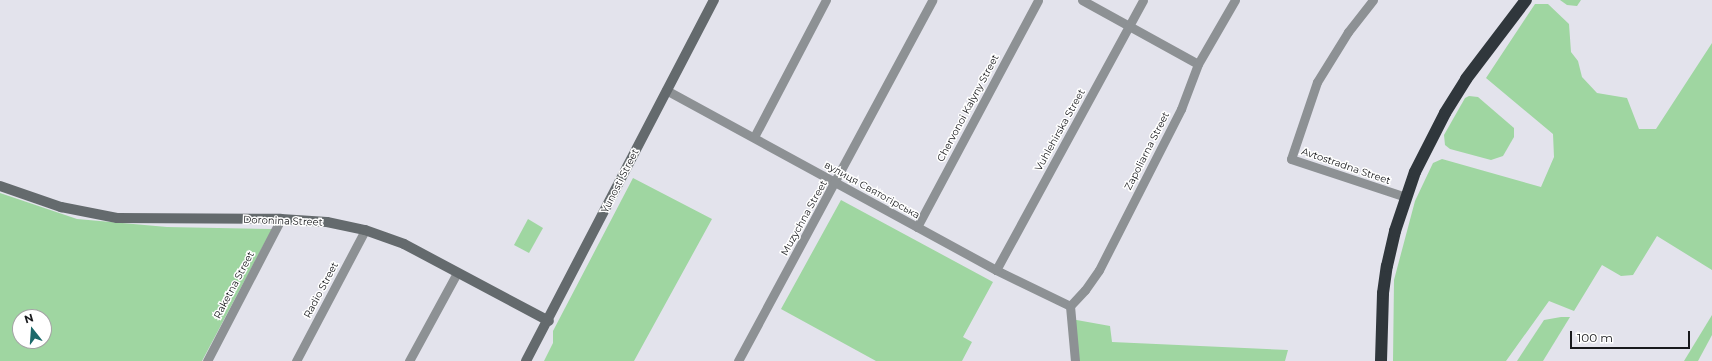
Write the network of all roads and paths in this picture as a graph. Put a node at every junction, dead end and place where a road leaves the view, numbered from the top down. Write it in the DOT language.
graph roads {
  1 [pos="714,0"];
  2 [pos="826,0"];
  3 [pos="932,0"];
  4 [pos="1038,0"];
  5 [pos="1082,0"];
  6 [pos="1143,0"];
  7 [pos="1235,0"];
  8 [pos="1373,0"];
  9 [pos="1526,0"];
  10 [pos="1130,26"];
  11 [pos="1198,64"];
  12 [pos="666,90"];
  13 [pos="754,137"];
  14 [pos="836,182"];
  15 [pos="0,186"];
  16 [pos="1406,197"];
  17 [pos="281,220"];
  18 [pos="918,227"];
  19 [pos="365,230"];
  20 [pos="996,270"];
  21 [pos="457,273"];
  22 [pos="1070,306"];
  23 [pos="548,320"];
  24 [pos="206,361"];
  25 [pos="296,361"];
  26 [pos="409,361"];
  27 [pos="526,361"];
  28 [pos="738,361"];
  29 [pos="1076,361"];
  30 [pos="1381,361"];
  1 -- 12 [label="street, Yunosti Street"];
  2 -- 13 [label="street"];
  3 -- 14 [label="street, Muzychna Street"];
  4 -- 18 [label="street, Chervonoi Kalyny Street"];
  5 -- 10 [label="street"];
  6 -- 10 [label="street, Vuhlehirska Street"];
  7 -- 11 [label="street, Zapoliarna Street"];
  8 -- 16 [label="street, Avtostradna Street"];
  9 -- 16 [label="highway"];
  10 -- 11 [label="street"];
  10 -- 20 [label="street, Vuhlehirska Street"];
  11 -- 22 [label="street, Zapoliarna Street"];
  12 -- 13 [label="street, вулиця Святогірська"];
  12 -- 23 [label="street, Yunosti Street"];
  13 -- 14 [label="street, вулиця Святогірська"];
  14 -- 18 [label="street, вулиця Святогірська"];
  14 -- 28 [label="street, Muzychna Street"];
  15 -- 17 [label="street, Doronina Street"];
  16 -- 30 [label="highway"];
  17 -- 19 [label="street, Doronina Street"];
  17 -- 24 [label="street, Raketna Street"];
  18 -- 20 [label="street, вулиця Святогірська"];
  19 -- 21 [label="street, Doronina Street"];
  19 -- 25 [label="street, Radio Street"];
  20 -- 22 [label="street, вулиця Святогірська"];
  21 -- 23 [label="street, Doronina Street"];
  21 -- 26 [label="street"];
  22 -- 29 [label="street"];
  23 -- 27 [label="street, Yunosti Street"];
}
